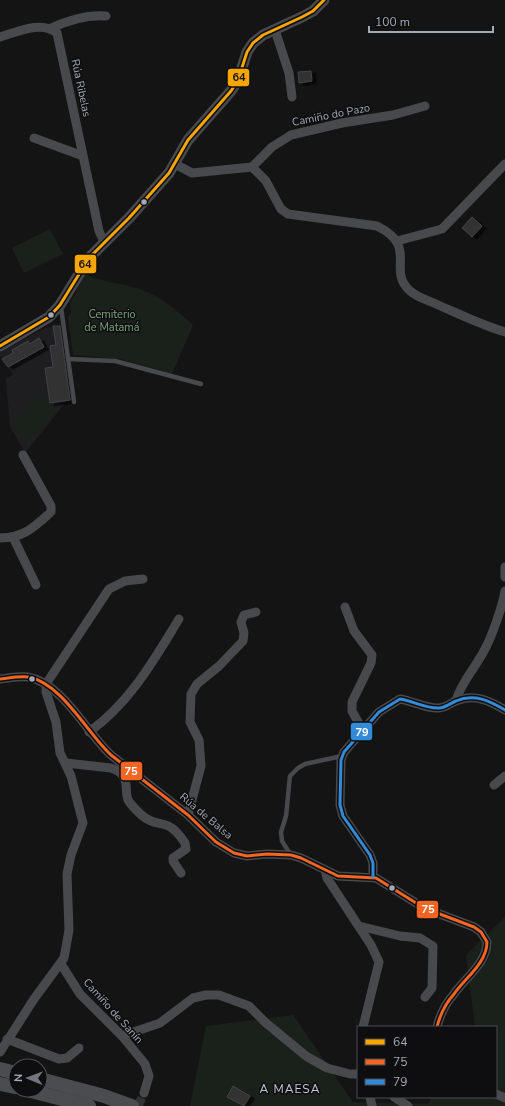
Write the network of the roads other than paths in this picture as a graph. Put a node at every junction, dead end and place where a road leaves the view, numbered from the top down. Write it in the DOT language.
graph roads {
  1 [pos="324,0"];
  2 [pos="106,16"];
  3 [pos="51,28"];
  4 [pos="275,30"];
  5 [pos="0,37"];
  6 [pos="292,97"];
  7 [pos="425,106"];
  8 [pos="34,138"];
  9 [pos="83,156"];
  10 [pos="175,164"];
  11 [pos="505,164"];
  12 [pos="252,167"];
  13 [pos="398,241"];
  14 [pos="104,242"];
  15 [pos="60,306"];
  16 [pos="505,332"];
  17 [pos="0,346"];
  18 [pos="68,359"];
  19 [pos="201,384"];
  20 [pos="74,402"];
  21 [pos="23,455"];
  22 [pos="13,537"];
  23 [pos="0,538"];
  24 [pos="505,566"];
  25 [pos="505,577"];
  26 [pos="143,578"];
  27 [pos="36,585"];
  28 [pos="505,591"];
  29 [pos="345,607"];
  30 [pos="256,612"];
  31 [pos="179,619"];
  32 [pos="0,679"];
  33 [pos="46,684"];
  34 [pos="456,700"];
  35 [pos="505,710"];
  36 [pos="362,729"];
  37 [pos="89,732"];
  38 [pos="343,756"];
  39 [pos="66,763"];
  40 [pos="127,768"];
  41 [pos="505,776"];
  42 [pos="128,785"];
  43 [pos="494,785"];
  44 [pos="188,815"];
  45 [pos="291,856"];
  46 [pos="325,870"];
  47 [pos="181,873"];
  48 [pos="373,877"];
  49 [pos="359,926"];
  50 [pos="61,964"];
  51 [pos="425,997"];
  52 [pos="364,1026"];
  53 [pos="437,1026"];
  54 [pos="122,1036"];
  55 [pos="7,1039"];
  56 [pos="79,1048"];
  57 [pos="0,1052"];
  58 [pos="357,1074"];
  59 [pos="48,1081"];
  60 [pos="144,1093"];
  61 [pos="48,1095"];
  62 [pos="396,1098"];
  63 [pos="89,1106"];
  64 [pos="132,1106"];
  65 [pos="408,1106"];
  1 -- 4 [label="street"];
  2 -- 3 [label="street"];
  3 -- 5 [label="street"];
  3 -- 9 [label="street, Rúa Ribelas"];
  4 -- 6 [label="street"];
  4 -- 10 [label="street"];
  7 -- 12 [label="street, Camiño do Pazo"];
  8 -- 9 [label="street"];
  9 -- 14 [label="street, Rúa Ribelas"];
  10 -- 12 [label="street"];
  10 -- 14 [label="street"];
  11 -- 13 [label="street"];
  12 -- 13 [label="street"];
  13 -- 16 [label="street"];
  14 -- 15 [label="street"];
  15 -- 17 [label="street"];
  15 -- 18 [label="lane"];
  18 -- 19 [label="lane"];
  18 -- 20 [label="lane"];
  21 -- 22 [label="street"];
  22 -- 23 [label="street"];
  22 -- 27 [label="street"];
  24 -- 25 [label="street"];
  26 -- 33 [label="street"];
  28 -- 34 [label="street"];
  29 -- 36 [label="street"];
  30 -- 44 [label="street"];
  31 -- 37 [label="street"];
  32 -- 33 [label="street, Rúa de Balsa"];
  33 -- 37 [label="street, Rúa de Balsa"];
  33 -- 39 [label="street"];
  34 -- 35 [label="street"];
  34 -- 36 [label="street"];
  36 -- 38 [label="street"];
  37 -- 40 [label="street, Rúa de Balsa"];
  38 -- 45 [label="lane"];
  38 -- 48 [label="street"];
  39 -- 42 [label="street"];
  39 -- 50 [label="street"];
  40 -- 42 [label="street"];
  40 -- 44 [label="street, Rúa de Balsa"];
  41 -- 43 [label="street"];
  42 -- 47 [label="street"];
  44 -- 45 [label="street, Rúa de Balsa"];
  45 -- 46 [label="street, Rúa de Balsa"];
  46 -- 48 [label="street, Rúa de Balsa"];
  46 -- 49 [label="street"];
  48 -- 53 [label="street, Rúa de Balsa"];
  49 -- 51 [label="street"];
  49 -- 52 [label="street"];
  50 -- 54 [label="street, Camiño de Sanín"];
  50 -- 55 [label="street"];
  54 -- 58 [label="street"];
  54 -- 60 [label="street, Camiño de Sanín"];
  55 -- 56 [label="street"];
  55 -- 57 [label="street"];
  59 -- 64 [label="main road"];
  61 -- 63 [label="main road"];
  62 -- 65 [label="street"];
}
